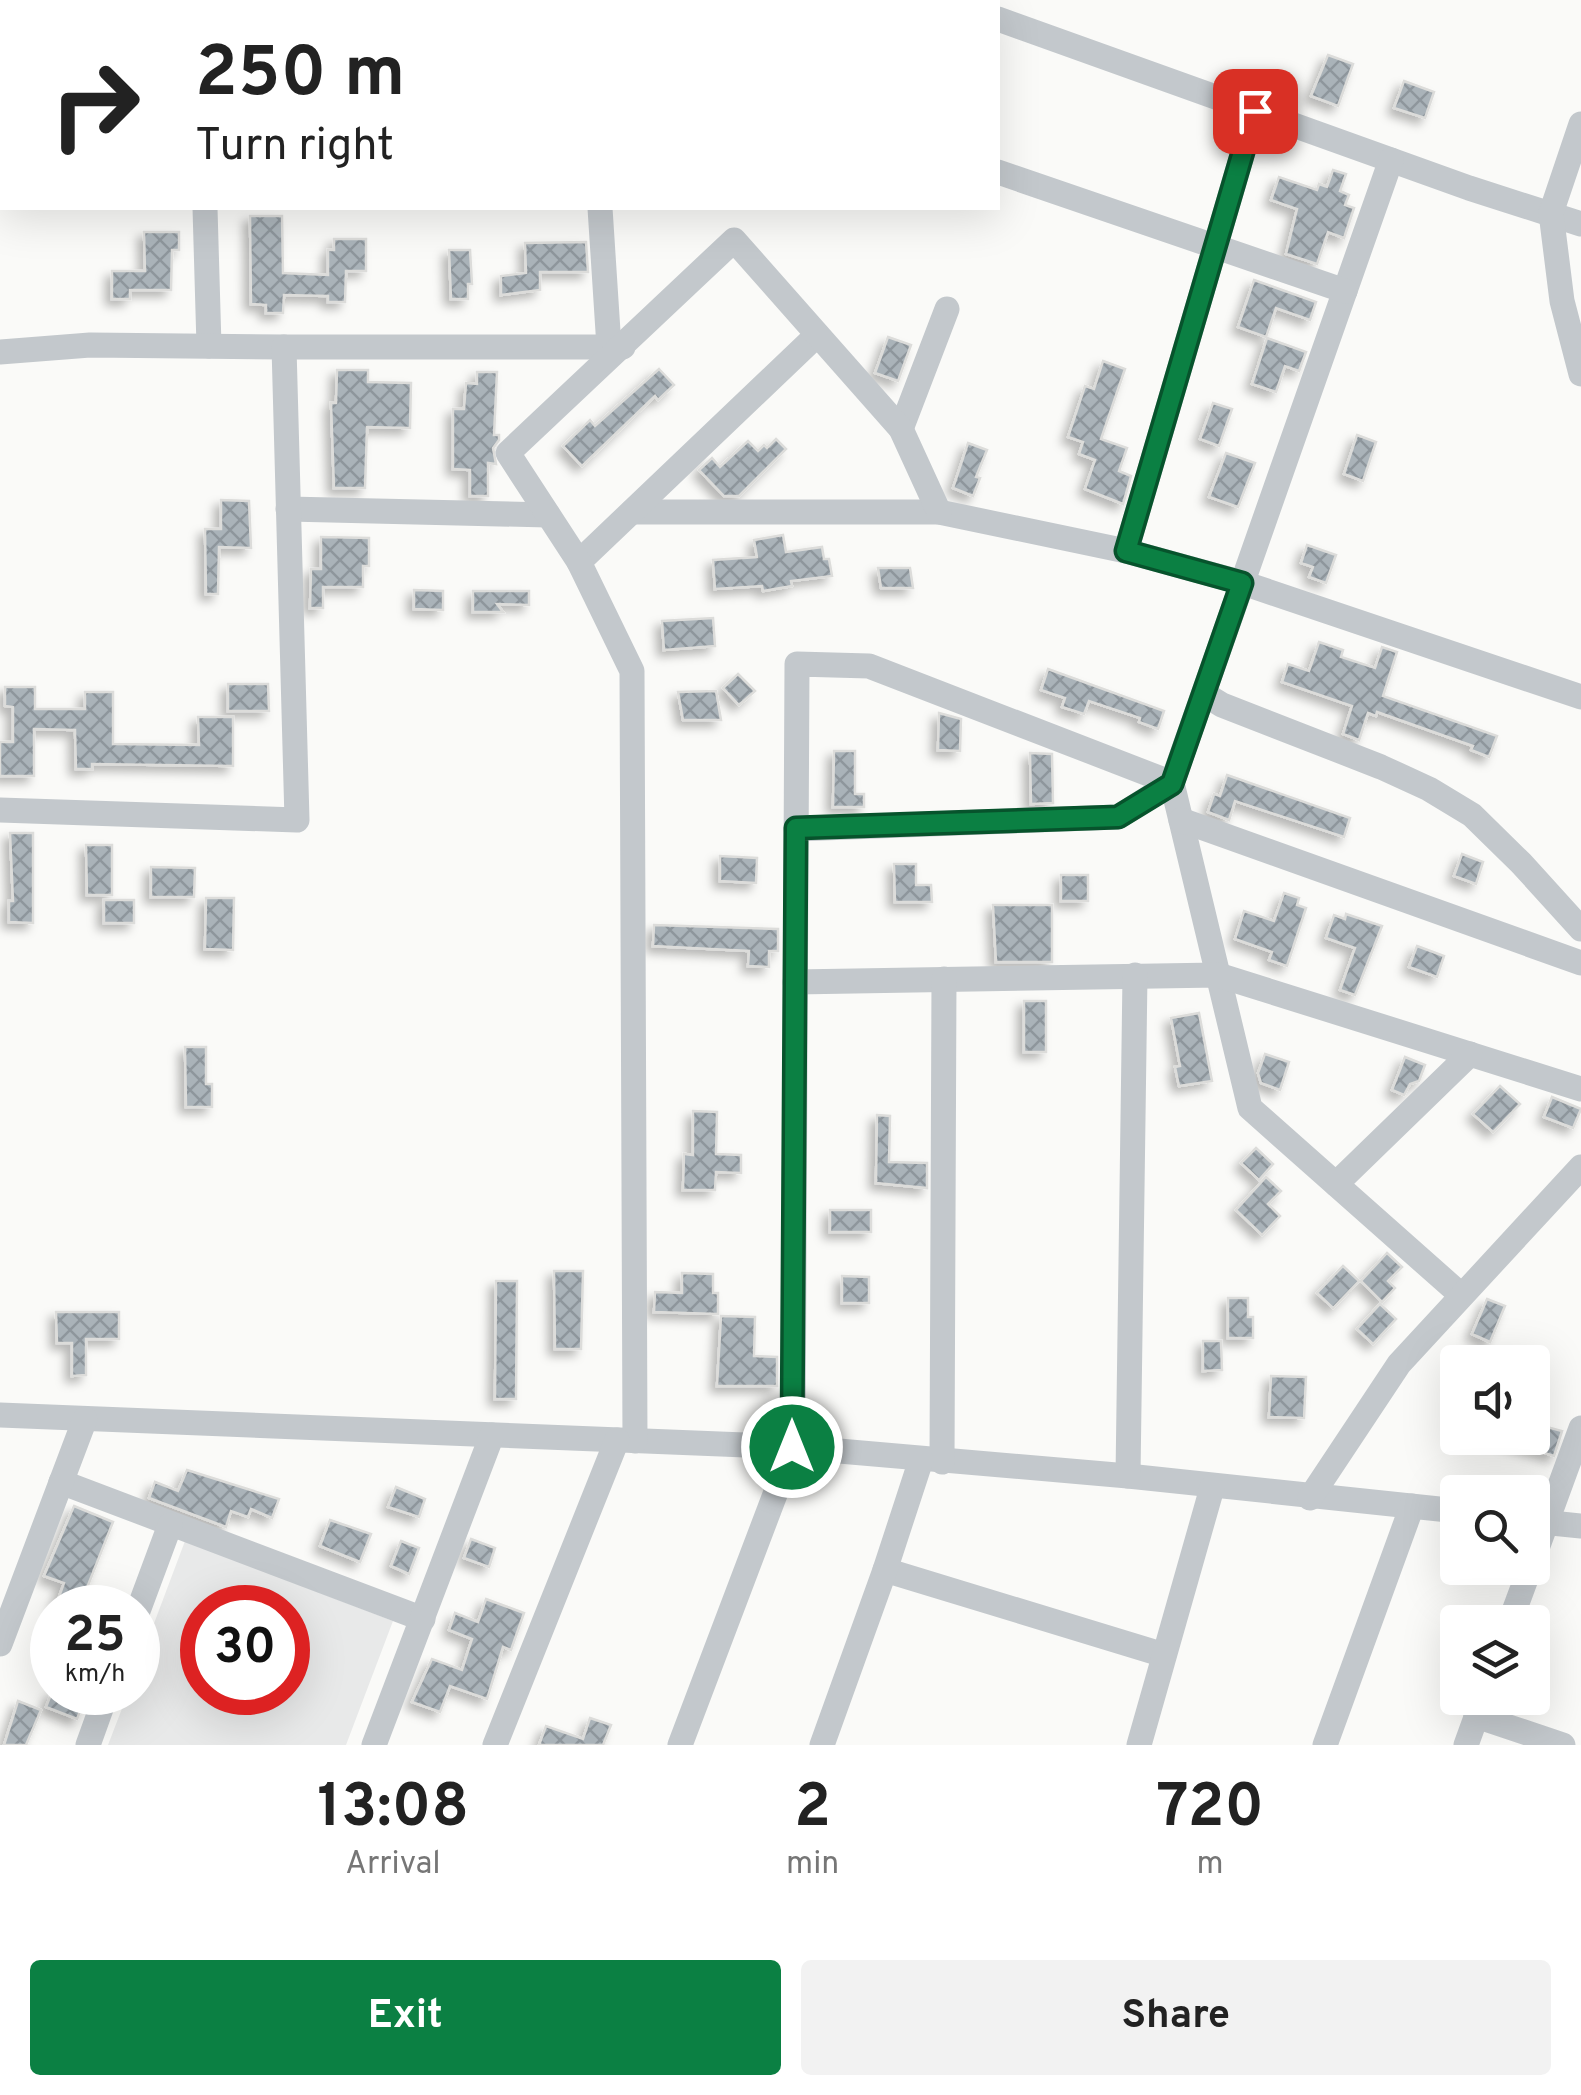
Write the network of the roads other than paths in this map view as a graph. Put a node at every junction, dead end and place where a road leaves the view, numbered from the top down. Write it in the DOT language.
graph roads {
  1 [pos="1000,20"];
  2 [pos="1255,111"];
  3 [pos="1581,124"];
  4 [pos="1391,160"];
  5 [pos="1000,173"];
  6 [pos="205,210"];
  7 [pos="600,210"];
  8 [pos="1552,213"];
  9 [pos="1581,224"];
  10 [pos="1215,249"];
  11 [pos="1345,291"];
  12 [pos="947,309"];
  13 [pos="816,335"];
  14 [pos="209,346"];
  15 [pos="284,346"];
  16 [pos="616,347"];
  17 [pos="0,352"];
  18 [pos="1581,374"];
  19 [pos="901,428"];
  20 [pos="288,509"];
  21 [pos="632,512"];
  22 [pos="939,512"];
  23 [pos="548,515"];
  24 [pos="1126,551"];
  25 [pos="579,562"];
  26 [pos="1242,583"];
  27 [pos="1204,694"];
  28 [pos="1581,697"];
  29 [pos="1172,784"];
  30 [pos="0,810"];
  31 [pos="1180,820"];
  32 [pos="796,828"];
  33 [pos="1581,929"];
  34 [pos="1581,962"];
  35 [pos="1135,975"];
  36 [pos="1218,975"];
  37 [pos="944,979"];
  38 [pos="795,982"];
  39 [pos="1470,1054"];
  40 [pos="1581,1090"];
  41 [pos="1581,1167"];
  42 [pos="1336,1184"];
  43 [pos="1461,1295"];
  44 [pos="0,1415"];
  45 [pos="85,1419"];
  46 [pos="1581,1428"];
  47 [pos="492,1435"];
  48 [pos="626,1441"];
  49 [pos="792,1447"];
  50 [pos="931,1461"];
  51 [pos="1128,1476"];
  52 [pos="61,1482"];
  53 [pos="1212,1488"];
  54 [pos="1310,1498"];
  55 [pos="1550,1499"];
  56 [pos="1412,1506"];
  57 [pos="1440,1509"];
  58 [pos="1550,1523"];
  59 [pos="170,1525"];
  60 [pos="1581,1526"];
  61 [pos="885,1570"];
  62 [pos="148,1585"];
  63 [pos="422,1619"];
  64 [pos="0,1644"];
  65 [pos="1164,1655"];
  66 [pos="99,1715"];
  67 [pos="1477,1715"];
  68 [pos="1497,1715"];
  69 [pos="88,1745"];
  70 [pos="374,1745"];
  71 [pos="495,1745"];
  72 [pos="680,1745"];
  73 [pos="822,1745"];
  74 [pos="1139,1745"];
  75 [pos="1325,1745"];
  76 [pos="1466,1745"];
  77 [pos="1563,1745"];
  1 -- 2 [label="street"];
  2 -- 4 [label="street"];
  2 -- 10 [label="street"];
  3 -- 8 [label="street"];
  4 -- 8 [label="street"];
  4 -- 11 [label="street"];
  5 -- 10 [label="street"];
  6 -- 14 [label="street"];
  7 -- 16 [label="street"];
  8 -- 9 [label="street"];
  8 -- 18 [label="street"];
  10 -- 11 [label="street"];
  10 -- 24 [label="street"];
  11 -- 26 [label="street"];
  12 -- 19 [label="street"];
  13 -- 16 [label="street"];
  13 -- 19 [label="street"];
  13 -- 21 [label="street"];
  14 -- 15 [label="street"];
  14 -- 17 [label="street"];
  15 -- 16 [label="street"];
  15 -- 20 [label="street"];
  16 -- 23 [label="street"];
  19 -- 22 [label="street"];
  20 -- 23 [label="street"];
  20 -- 30 [label="street"];
  21 -- 22 [label="street"];
  21 -- 25 [label="street"];
  22 -- 24 [label="street"];
  23 -- 25 [label="street"];
  24 -- 26 [label="street"];
  25 -- 48 [label="street"];
  26 -- 27 [label="street"];
  26 -- 28 [label="street"];
  27 -- 29 [label="street"];
  27 -- 33 [label="street"];
  29 -- 31 [label="street"];
  29 -- 32 [label="street"];
  29 -- 32 [label="street"];
  31 -- 34 [label="street"];
  31 -- 36 [label="street"];
  32 -- 38 [label="street"];
  35 -- 36 [label="street"];
  35 -- 37 [label="street"];
  35 -- 51 [label="street"];
  36 -- 39 [label="street"];
  36 -- 42 [label="street"];
  37 -- 38 [label="street"];
  37 -- 50 [label="street"];
  38 -- 49 [label="street"];
  39 -- 40 [label="street"];
  39 -- 42 [label="street"];
  41 -- 43 [label="street"];
  42 -- 43 [label="street"];
  43 -- 54 [label="street"];
  44 -- 45 [label="street"];
  45 -- 47 [label="street"];
  45 -- 52 [label="street"];
  46 -- 55 [label="street"];
  47 -- 48 [label="street"];
  47 -- 63 [label="street"];
  48 -- 49 [label="street"];
  48 -- 71 [label="street"];
  49 -- 50 [label="street"];
  49 -- 72 [label="street"];
  50 -- 51 [label="street"];
  50 -- 61 [label="street"];
  51 -- 53 [label="street"];
  52 -- 59 [label="street"];
  52 -- 64 [label="street"];
  53 -- 54 [label="street"];
  53 -- 65 [label="street"];
  54 -- 56 [label="street"];
  56 -- 57 [label="street"];
  56 -- 75 [label="street"];
  58 -- 60 [label="street"];
  59 -- 62 [label="street"];
  59 -- 63 [label="street"];
  61 -- 65 [label="street"];
  61 -- 73 [label="street"];
  63 -- 70 [label="street"];
  65 -- 74 [label="street"];
  66 -- 69 [label="street"];
  67 -- 76 [label="street"];
  68 -- 77 [label="street"];
}
